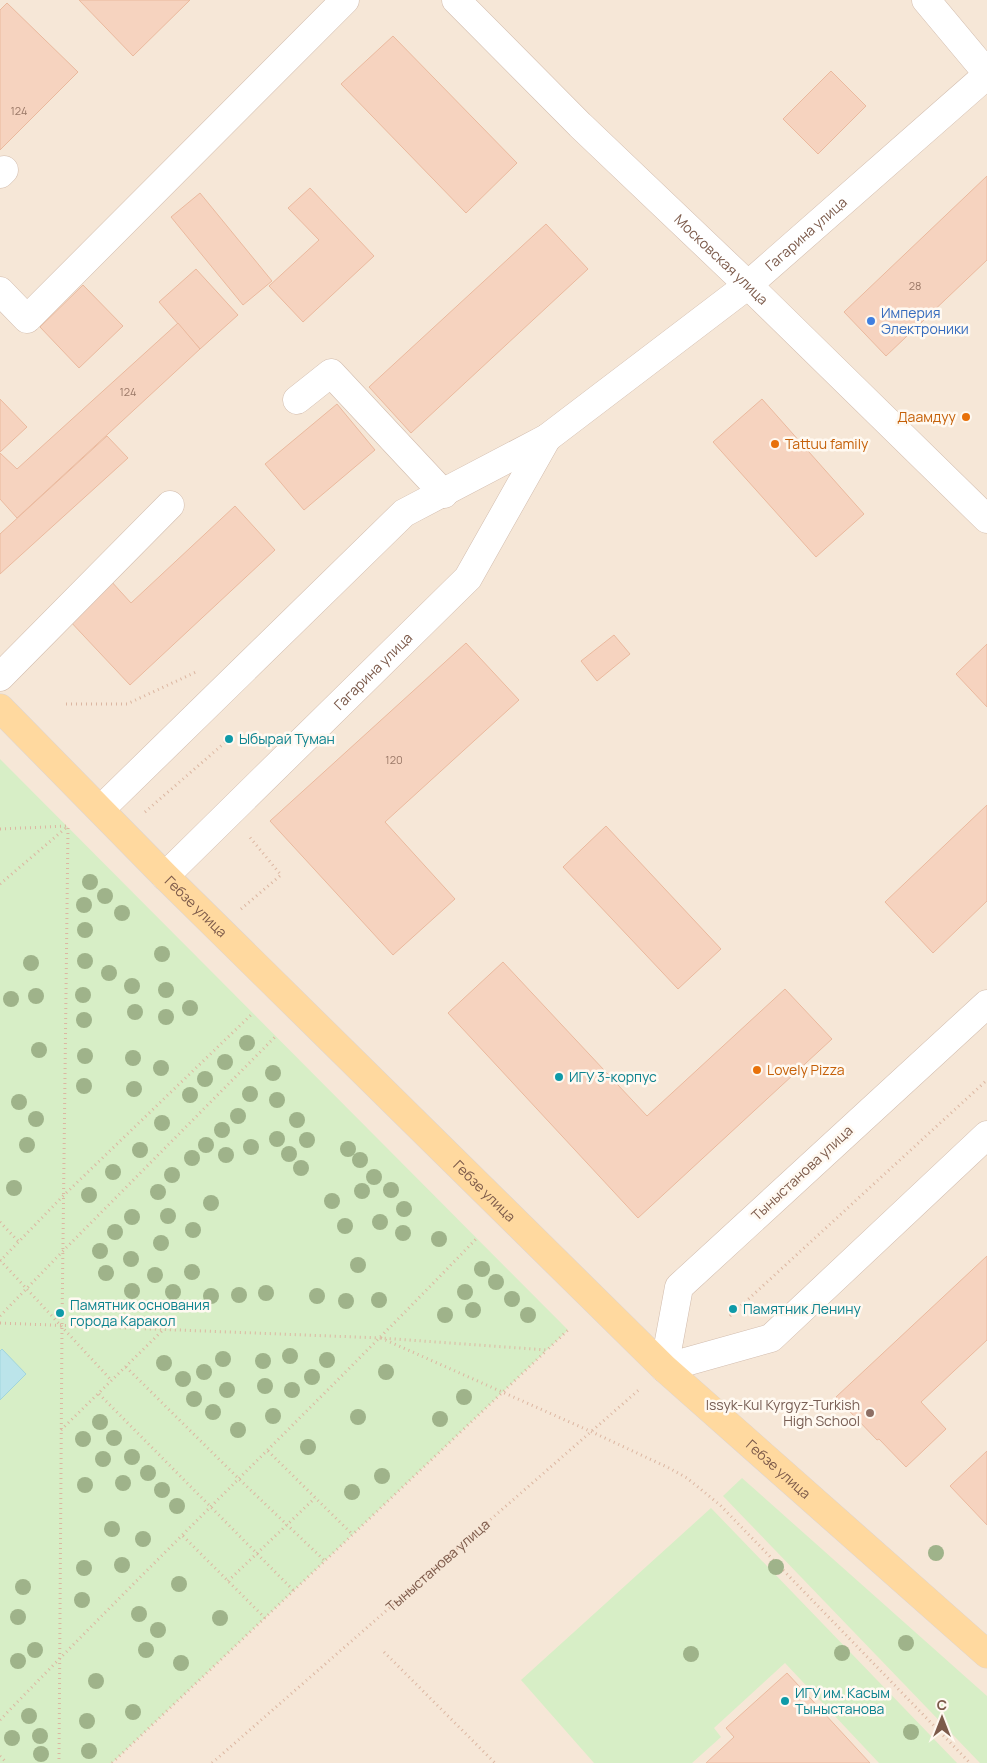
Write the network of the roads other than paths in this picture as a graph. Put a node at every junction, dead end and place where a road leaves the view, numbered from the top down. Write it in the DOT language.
graph roads {
  1 [pos="345,0"];
  2 [pos="456,0"];
  3 [pos="926,0"];
  4 [pos="987,74"];
  5 [pos="748,285"];
  6 [pos="0,291"];
  7 [pos="297,400"];
  8 [pos="547,438"];
  9 [pos="444,494"];
  10 [pos="170,505"];
  11 [pos="987,519"];
  12 [pos="0,677"];
  13 [pos="0,708"];
  14 [pos="100,809"];
  15 [pos="165,876"];
  16 [pos="987,1004"];
  17 [pos="987,1135"];
  18 [pos="664,1368"];
  19 [pos="987,1654"];
  1 -- 6 [label="street"];
  2 -- 5 [label="street, Московская улица"];
  3 -- 4 [label="street"];
  4 -- 5 [label="street, Гагарина улица"];
  5 -- 8 [label="street, Гагарина улица"];
  5 -- 11 [label="street, Московская улица"];
  7 -- 9 [label="street"];
  8 -- 9 [label="street, Гагарина улица"];
  8 -- 15 [label="street, Гагарина улица"];
  9 -- 14 [label="street, Гагарина улица"];
  10 -- 12 [label="street"];
  13 -- 14 [label="main road, Гебзе улица"];
  14 -- 15 [label="main road, Гебзе улица"];
  15 -- 18 [label="main road, Гебзе улица"];
  16 -- 18 [label="street, Тыныстанова улица"];
  17 -- 18 [label="street"];
  18 -- 19 [label="main road, Гебзе улица"];
}
